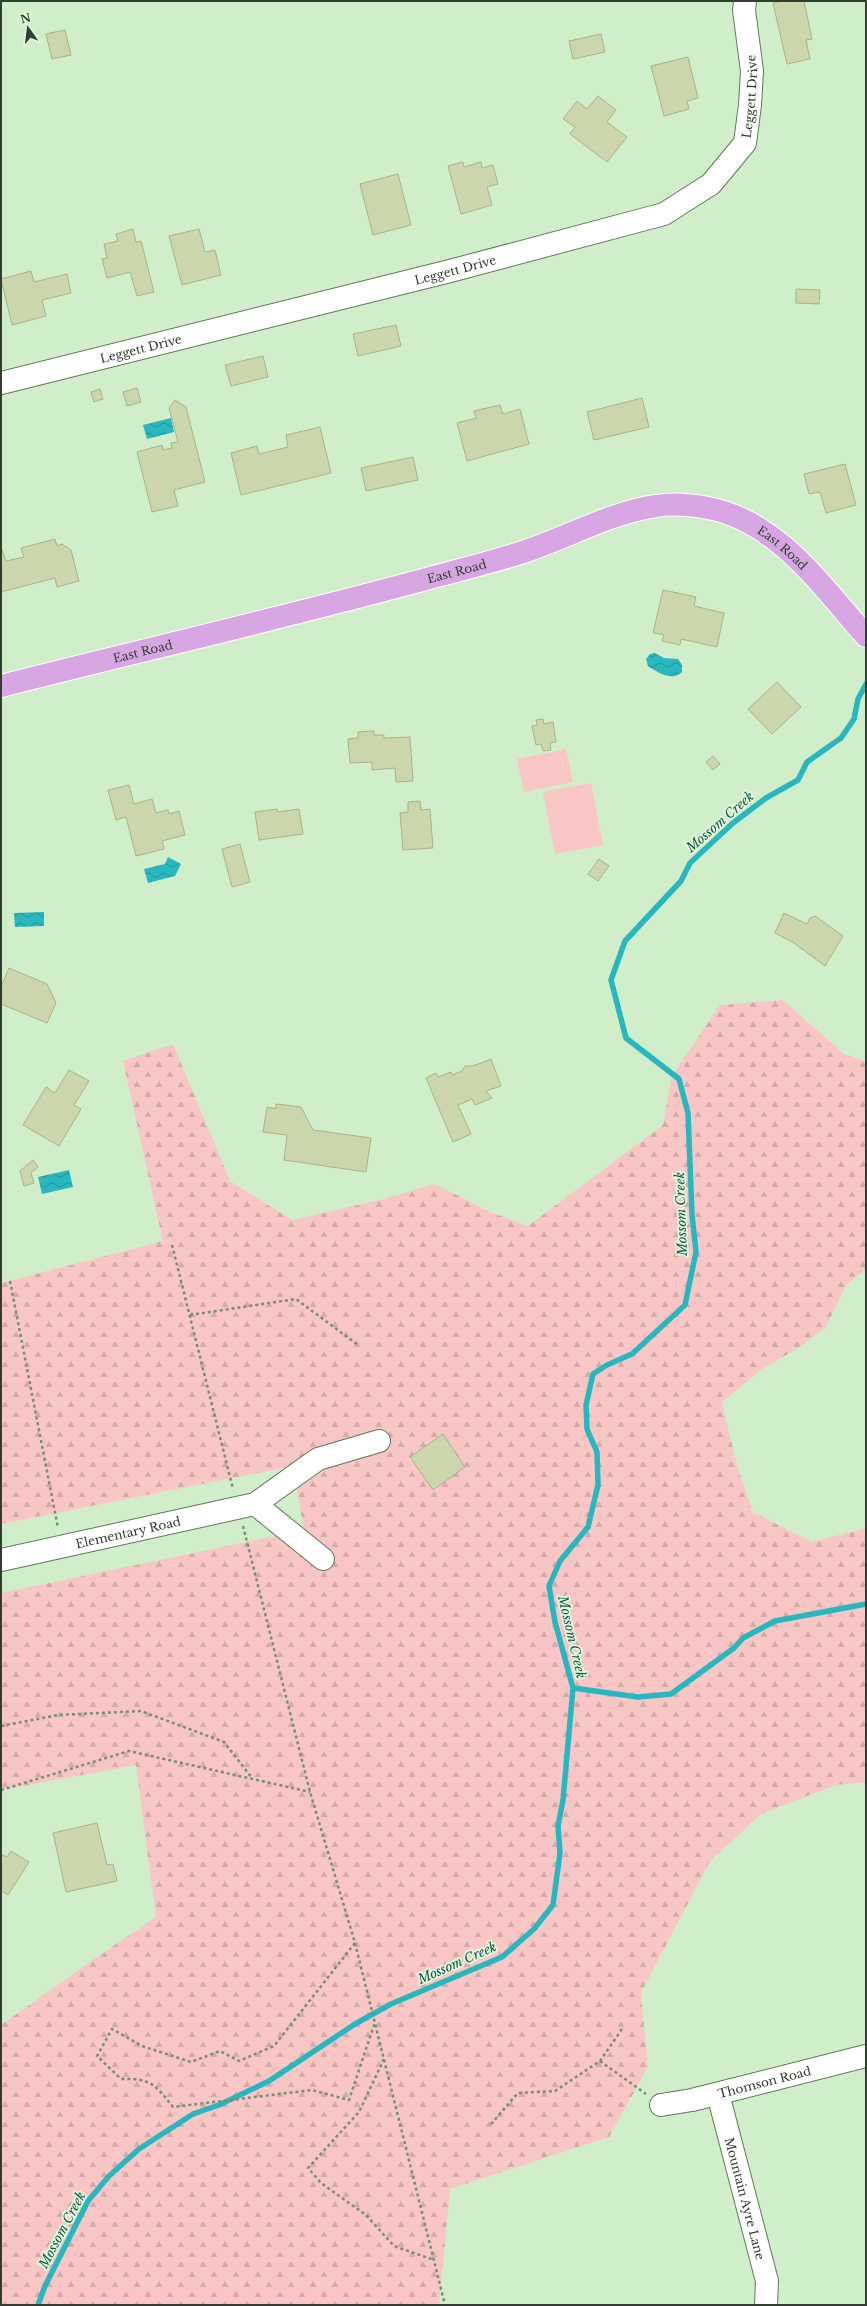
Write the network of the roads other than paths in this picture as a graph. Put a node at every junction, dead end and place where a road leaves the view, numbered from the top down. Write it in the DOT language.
graph roads {
  1 [pos="745,1"];
  2 [pos="1,383"];
  3 [pos="866,636"];
  4 [pos="1,686"];
  5 [pos="379,1441"];
  6 [pos="255,1504"];
  7 [pos="322,1559"];
  8 [pos="1,1560"];
  9 [pos="866,2056"];
  10 [pos="718,2094"];
  11 [pos="661,2105"];
  12 [pos="766,2305"];
  1 -- 2 [label="street, Leggett Drive"];
  3 -- 4 [label="main road, East Road"];
  5 -- 6 [label="street"];
  6 -- 7 [label="street"];
  6 -- 8 [label="street, Elementary Road"];
  9 -- 10 [label="street, Thomson Road"];
  10 -- 11 [label="street, Thomson Road"];
  10 -- 12 [label="street, Mountain Ayre Lane"];
}
